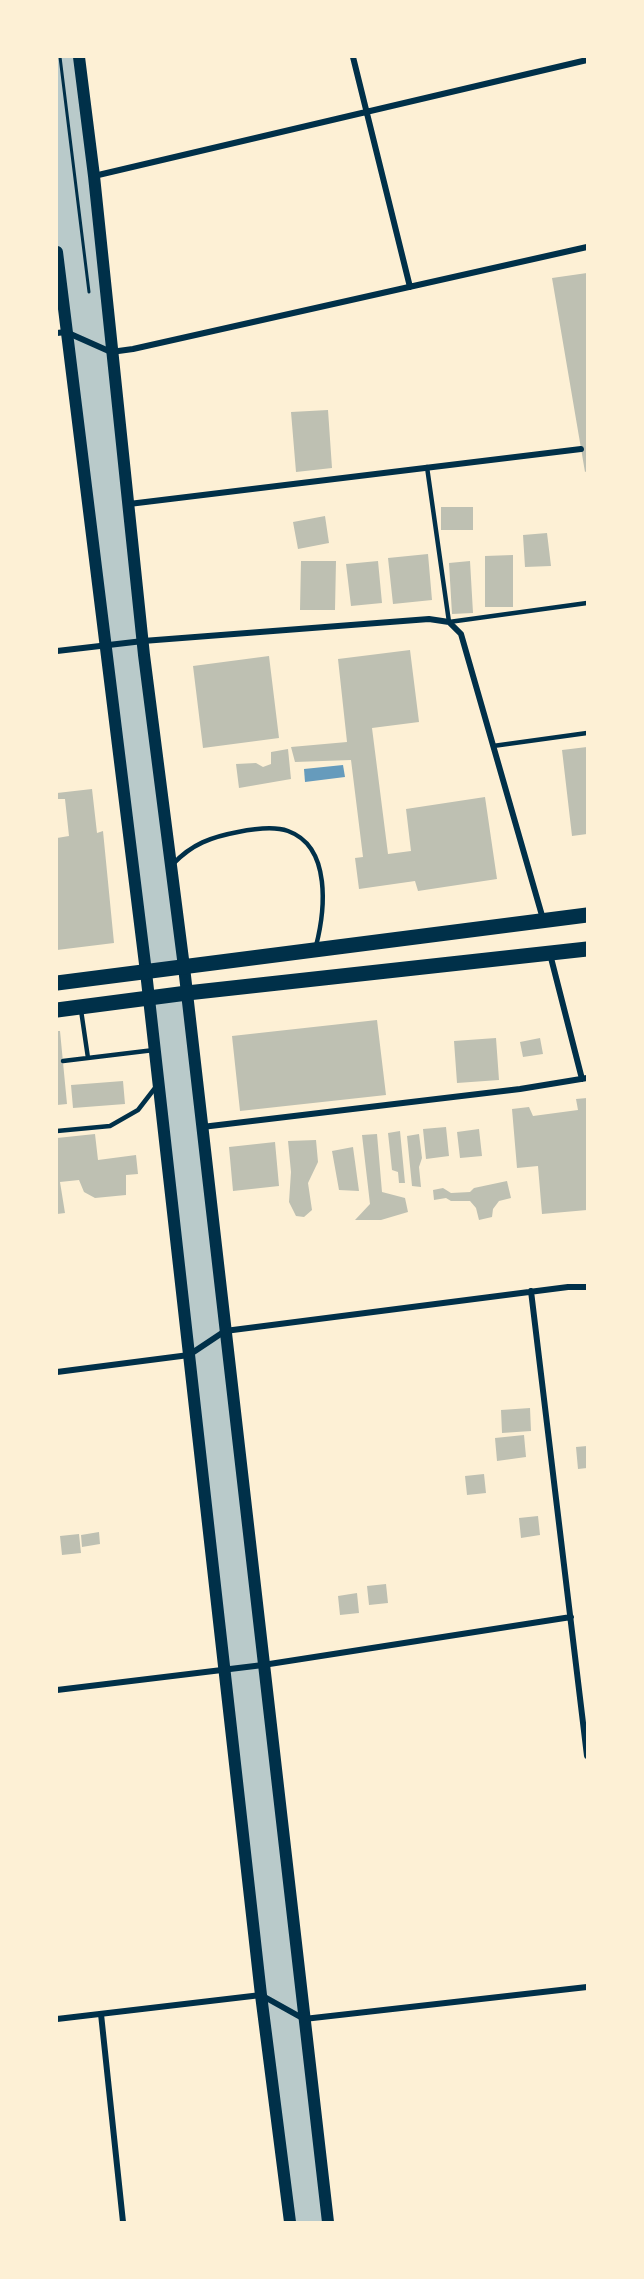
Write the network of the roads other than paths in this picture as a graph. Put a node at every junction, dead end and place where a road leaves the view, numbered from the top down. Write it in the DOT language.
graph roads {
  1 [pos="79,57"];
  2 [pos="353,57"];
  3 [pos="587,60"];
  4 [pos="367,111"];
  5 [pos="94,176"];
  6 [pos="587,247"];
  7 [pos="57,252"];
  8 [pos="410,287"];
  9 [pos="61,332"];
  10 [pos="111,352"];
  11 [pos="581,449"];
  12 [pos="427,467"];
  13 [pos="127,504"];
  14 [pos="587,603"];
  15 [pos="449,622"];
  16 [pos="143,641"];
  17 [pos="107,645"];
  18 [pos="57,651"];
  19 [pos="587,733"];
  20 [pos="493,746"];
  21 [pos="171,866"];
  22 [pos="587,915"];
  23 [pos="543,920"];
  24 [pos="316,949"];
  25 [pos="587,949"];
  26 [pos="550,953"];
  27 [pos="184,966"];
  28 [pos="147,972"];
  29 [pos="57,983"];
  30 [pos="187,993"];
  31 [pos="149,998"];
  32 [pos="80,1007"];
  33 [pos="57,1010"];
  34 [pos="154,1050"];
  35 [pos="88,1058"];
  36 [pos="63,1061"];
  37 [pos="584,1079"];
  38 [pos="159,1084"];
  39 [pos="202,1127"];
  40 [pos="57,1131"];
  41 [pos="587,1287"];
  42 [pos="531,1291"];
  43 [pos="225,1331"];
  44 [pos="189,1355"];
  45 [pos="57,1372"];
  46 [pos="571,1617"];
  47 [pos="263,1665"];
  48 [pos="224,1670"];
  49 [pos="57,1690"];
  50 [pos="587,1756"];
  51 [pos="587,1987"];
  52 [pos="261,1995"];
  53 [pos="101,2014"];
  54 [pos="57,2019"];
  55 [pos="303,2019"];
  56 [pos="123,2222"];
  57 [pos="290,2222"];
  58 [pos="328,2222"];
  1 -- 5 [label="main road"];
  2 -- 4 [label="street"];
  3 -- 4 [label="street"];
  4 -- 5 [label="street"];
  4 -- 8 [label="street"];
  5 -- 10 [label="main road"];
  6 -- 8 [label="street"];
  7 -- 9 [label="main road"];
  8 -- 10 [label="street"];
  9 -- 10 [label="street"];
  9 -- 17 [label="main road"];
  10 -- 13 [label="main road"];
  11 -- 12 [label="street"];
  12 -- 13 [label="street"];
  12 -- 15 [label="lane"];
  13 -- 16 [label="main road"];
  14 -- 15 [label="lane"];
  15 -- 16 [label="street"];
  15 -- 20 [label="street"];
  16 -- 17 [label="street"];
  16 -- 21 [label="main road"];
  17 -- 18 [label="street"];
  17 -- 28 [label="main road"];
  19 -- 20 [label="lane"];
  20 -- 23 [label="street"];
  21 -- 24 [label="lane"];
  21 -- 27 [label="main road"];
  22 -- 23 [label="main road"];
  23 -- 24 [label="main road"];
  24 -- 27 [label="main road"];
  25 -- 26 [label="main road"];
  26 -- 30 [label="main road"];
  26 -- 37 [label="street"];
  27 -- 28 [label="main road"];
  27 -- 30 [label="main road"];
  28 -- 29 [label="main road"];
  28 -- 31 [label="main road"];
  30 -- 31 [label="main road"];
  30 -- 39 [label="main road"];
  31 -- 32 [label="main road"];
  31 -- 34 [label="main road"];
  32 -- 33 [label="main road"];
  32 -- 35 [label="lane"];
  34 -- 35 [label="lane"];
  34 -- 38 [label="main road"];
  35 -- 36 [label="lane"];
  37 -- 39 [label="street"];
  38 -- 40 [label="lane"];
  38 -- 44 [label="main road"];
  39 -- 43 [label="main road"];
  41 -- 42 [label="street"];
  42 -- 43 [label="street"];
  42 -- 46 [label="street"];
  43 -- 44 [label="street"];
  43 -- 47 [label="main road"];
  44 -- 45 [label="street"];
  44 -- 48 [label="main road"];
  46 -- 47 [label="street"];
  46 -- 50 [label="street"];
  47 -- 48 [label="street"];
  47 -- 55 [label="main road"];
  48 -- 49 [label="street"];
  48 -- 52 [label="main road"];
  51 -- 55 [label="street"];
  52 -- 53 [label="street"];
  52 -- 55 [label="street"];
  52 -- 57 [label="main road"];
  53 -- 54 [label="street"];
  53 -- 56 [label="street"];
  55 -- 58 [label="main road"];
}
